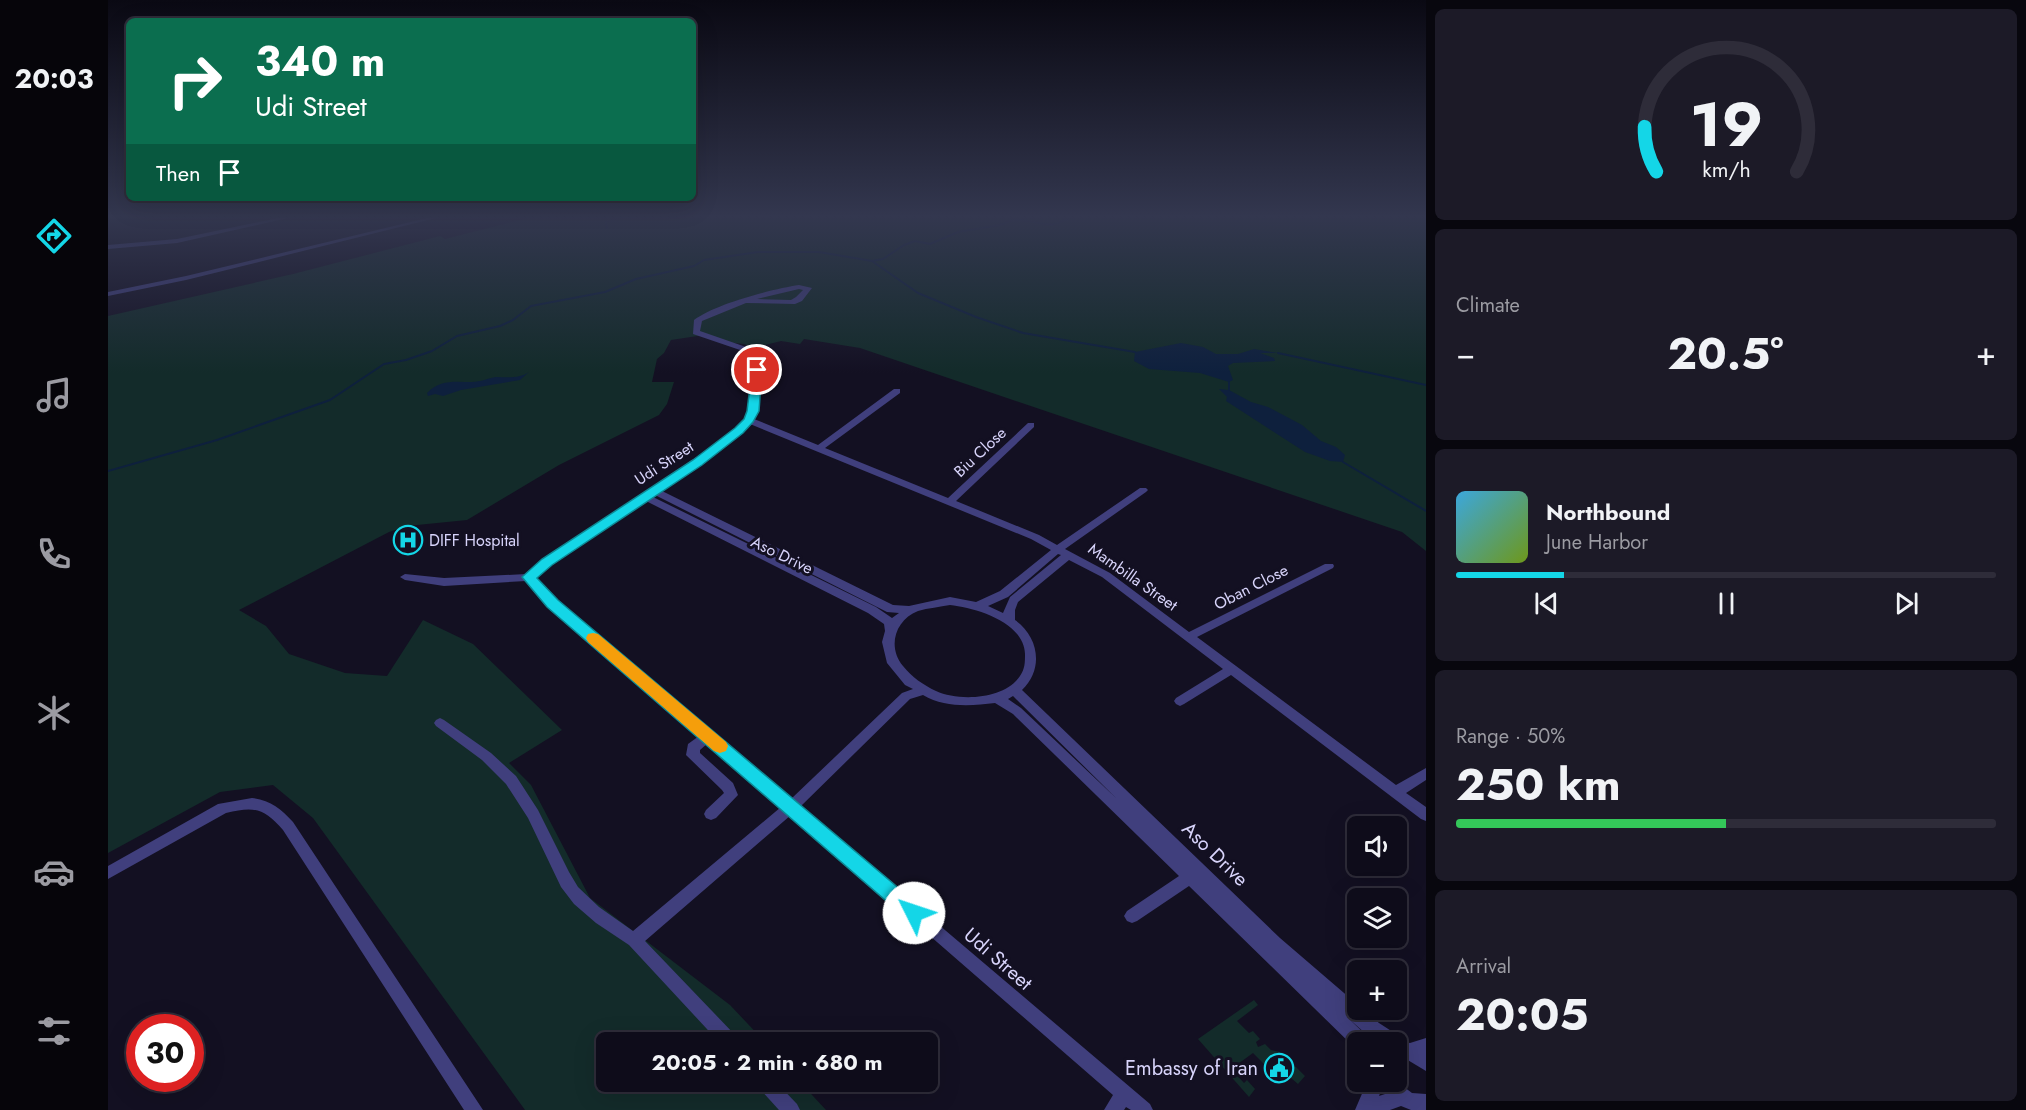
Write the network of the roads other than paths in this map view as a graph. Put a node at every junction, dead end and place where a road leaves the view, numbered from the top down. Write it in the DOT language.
graph roads {
  1 [pos="220,270"];
  2 [pos="108,294"];
  3 [pos="748,301"];
  4 [pos="897,391"];
  5 [pos="749,420"];
  6 [pos="1031,425"];
  7 [pos="819,448"];
  8 [pos="1143,490"];
  9 [pos="649,494"];
  10 [pos="950,501"];
  11 [pos="1064,551"];
  12 [pos="1329,566"];
  13 [pos="405,577"];
  14 [pos="529,577"];
  15 [pos="977,606"];
  16 [pos="912,609"];
  17 [pos="1009,621"];
  18 [pos="890,629"];
  19 [pos="1188,637"];
  20 [pos="1232,669"];
  21 [pos="1014,690"];
  22 [pos="923,691"];
  23 [pos="997,698"];
  24 [pos="1180,701"];
  25 [pos="440,723"];
  26 [pos="708,736"];
  27 [pos="1426,773"];
  28 [pos="1396,792"];
  29 [pos="791,807"];
  30 [pos="711,814"];
  31 [pos="1426,815"];
  32 [pos="108,873"];
  33 [pos="1190,877"];
  34 [pos="1132,916"];
  35 [pos="634,939"];
  36 [pos="721,1032"];
  37 [pos="1351,1032"];
  38 [pos="1378,1032"];
  39 [pos="1407,1049"];
  40 [pos="1426,1062"];
  41 [pos="774,1092"];
  42 [pos="1372,1092"];
  43 [pos="1396,1092"];
  44 [pos="1125,1094"];
  45 [pos="1402,1097"];
  46 [pos="1425,1105"];
  47 [pos="474,1110"];
  48 [pos="791,1110"];
  49 [pos="1113,1110"];
  50 [pos="1144,1110"];
  51 [pos="1364,1110"];
  1 -- 2 [label="street"];
  3 -- 3 [label="street"];
  3 -- 5 [label="street"];
  4 -- 7 [label="street"];
  5 -- 7 [label="street, Mambilla Street"];
  5 -- 9 [label="street, Udi Street"];
  6 -- 10 [label="street, Biu Close"];
  7 -- 10 [label="street, Mambilla Street"];
  8 -- 11 [label="street"];
  9 -- 14 [label="street, Udi Street"];
  9 -- 16 [label="street, Aso Drive"];
  9 -- 18 [label="street, Aso Drive"];
  10 -- 11 [label="street, Mambilla Street"];
  11 -- 15 [label="street"];
  11 -- 17 [label="street"];
  11 -- 19 [label="street, Mambilla Street"];
  12 -- 19 [label="street, Oban Close"];
  13 -- 14 [label="street"];
  14 -- 26 [label="street, Udi Street"];
  15 -- 16 [label="street"];
  15 -- 17 [label="street"];
  16 -- 18 [label="street"];
  17 -- 21 [label="street"];
  18 -- 22 [label="street"];
  19 -- 20 [label="street, Mambilla Street"];
  20 -- 24 [label="street"];
  20 -- 28 [label="street, Mambilla Street"];
  21 -- 23 [label="street"];
  21 -- 38 [label="street, Aso Drive"];
  22 -- 23 [label="street"];
  22 -- 29 [label="street"];
  23 -- 33 [label="street, Aso Drive"];
  25 -- 35 [label="street"];
  26 -- 29 [label="street, Udi Street"];
  26 -- 30 [label="street"];
  27 -- 28 [label="street"];
  28 -- 31 [label="street, Mambilla Street"];
  29 -- 35 [label="street"];
  29 -- 44 [label="street, Udi Street"];
  32 -- 47 [label="street"];
  33 -- 34 [label="street"];
  33 -- 37 [label="street, Aso Drive"];
  35 -- 36 [label="street"];
  39 -- 40 [label="street, Aso Drive"];
  41 -- 48 [label="street"];
  42 -- 51 [label="street"];
  43 -- 45 [label="street"];
  44 -- 49 [label="street"];
  44 -- 50 [label="street, Udi Street"];
  45 -- 46 [label="street"];
  45 -- 51 [label="street"];
}
